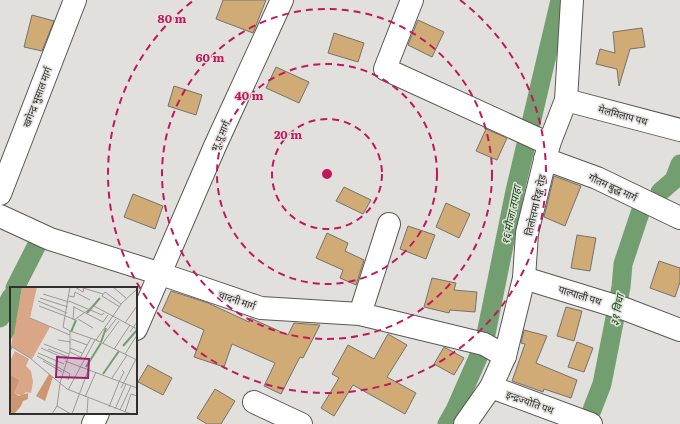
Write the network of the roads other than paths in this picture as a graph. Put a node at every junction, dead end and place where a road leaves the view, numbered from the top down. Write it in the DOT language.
graph roads {
  1 [pos="75,0"];
  2 [pos="282,0"];
  3 [pos="412,0"];
  4 [pos="572,0"];
  5 [pos="566,100"];
  6 [pos="680,130"];
  7 [pos="547,152"];
  8 [pos="0,194"];
  9 [pos="0,216"];
  10 [pos="680,218"];
  11 [pos="389,224"];
  12 [pos="161,274"];
  13 [pos="524,278"];
  14 [pos="360,314"];
  15 [pos="137,328"];
  16 [pos="680,330"];
  17 [pos="505,356"];
  18 [pos="491,387"];
  19 [pos="254,402"];
  20 [pos="98,414"];
  21 [pos="93,424"];
  22 [pos="301,424"];
  23 [pos="465,424"];
  24 [pos="591,424"];
  1 -- 8 [label="street, खगेन्द्र भुसाल मार्ग"];
  2 -- 12 [label="street, भू.पू मार्ग"];
  3 -- 7 [label="street, गौतम बुद्ध मार्ग"];
  4 -- 5 [label="street, तिलोत्तमा रिङ्ग रोड"];
  5 -- 6 [label="street, मेलमिलाप पथ"];
  5 -- 7 [label="street, तिलोत्तमा रिङ्ग रोड"];
  7 -- 10 [label="street, गौतम बुद्ध मार्ग"];
  7 -- 13 [label="street, तिलोत्तमा रिङ्ग रोड"];
  9 -- 12 [label="street, चादनी मार्ग"];
  11 -- 14 [label="street"];
  12 -- 14 [label="street, चादनी मार्ग"];
  12 -- 15 [label="street, भू.पू मार्ग"];
  13 -- 16 [label="street, पाल्पाली पथ"];
  13 -- 17 [label="street, तिलोत्तमा रिङ्ग रोड"];
  14 -- 17 [label="street, चादनी मार्ग"];
  17 -- 18 [label="street, तिलोत्तमा रिङ्ग रोड"];
  18 -- 23 [label="street, तिलोत्तमा रिङ्ग रोड"];
  18 -- 24 [label="street, इन्द्रज्योति पथ"];
  19 -- 22 [label="street"];
  20 -- 21 [label="street"];
}
